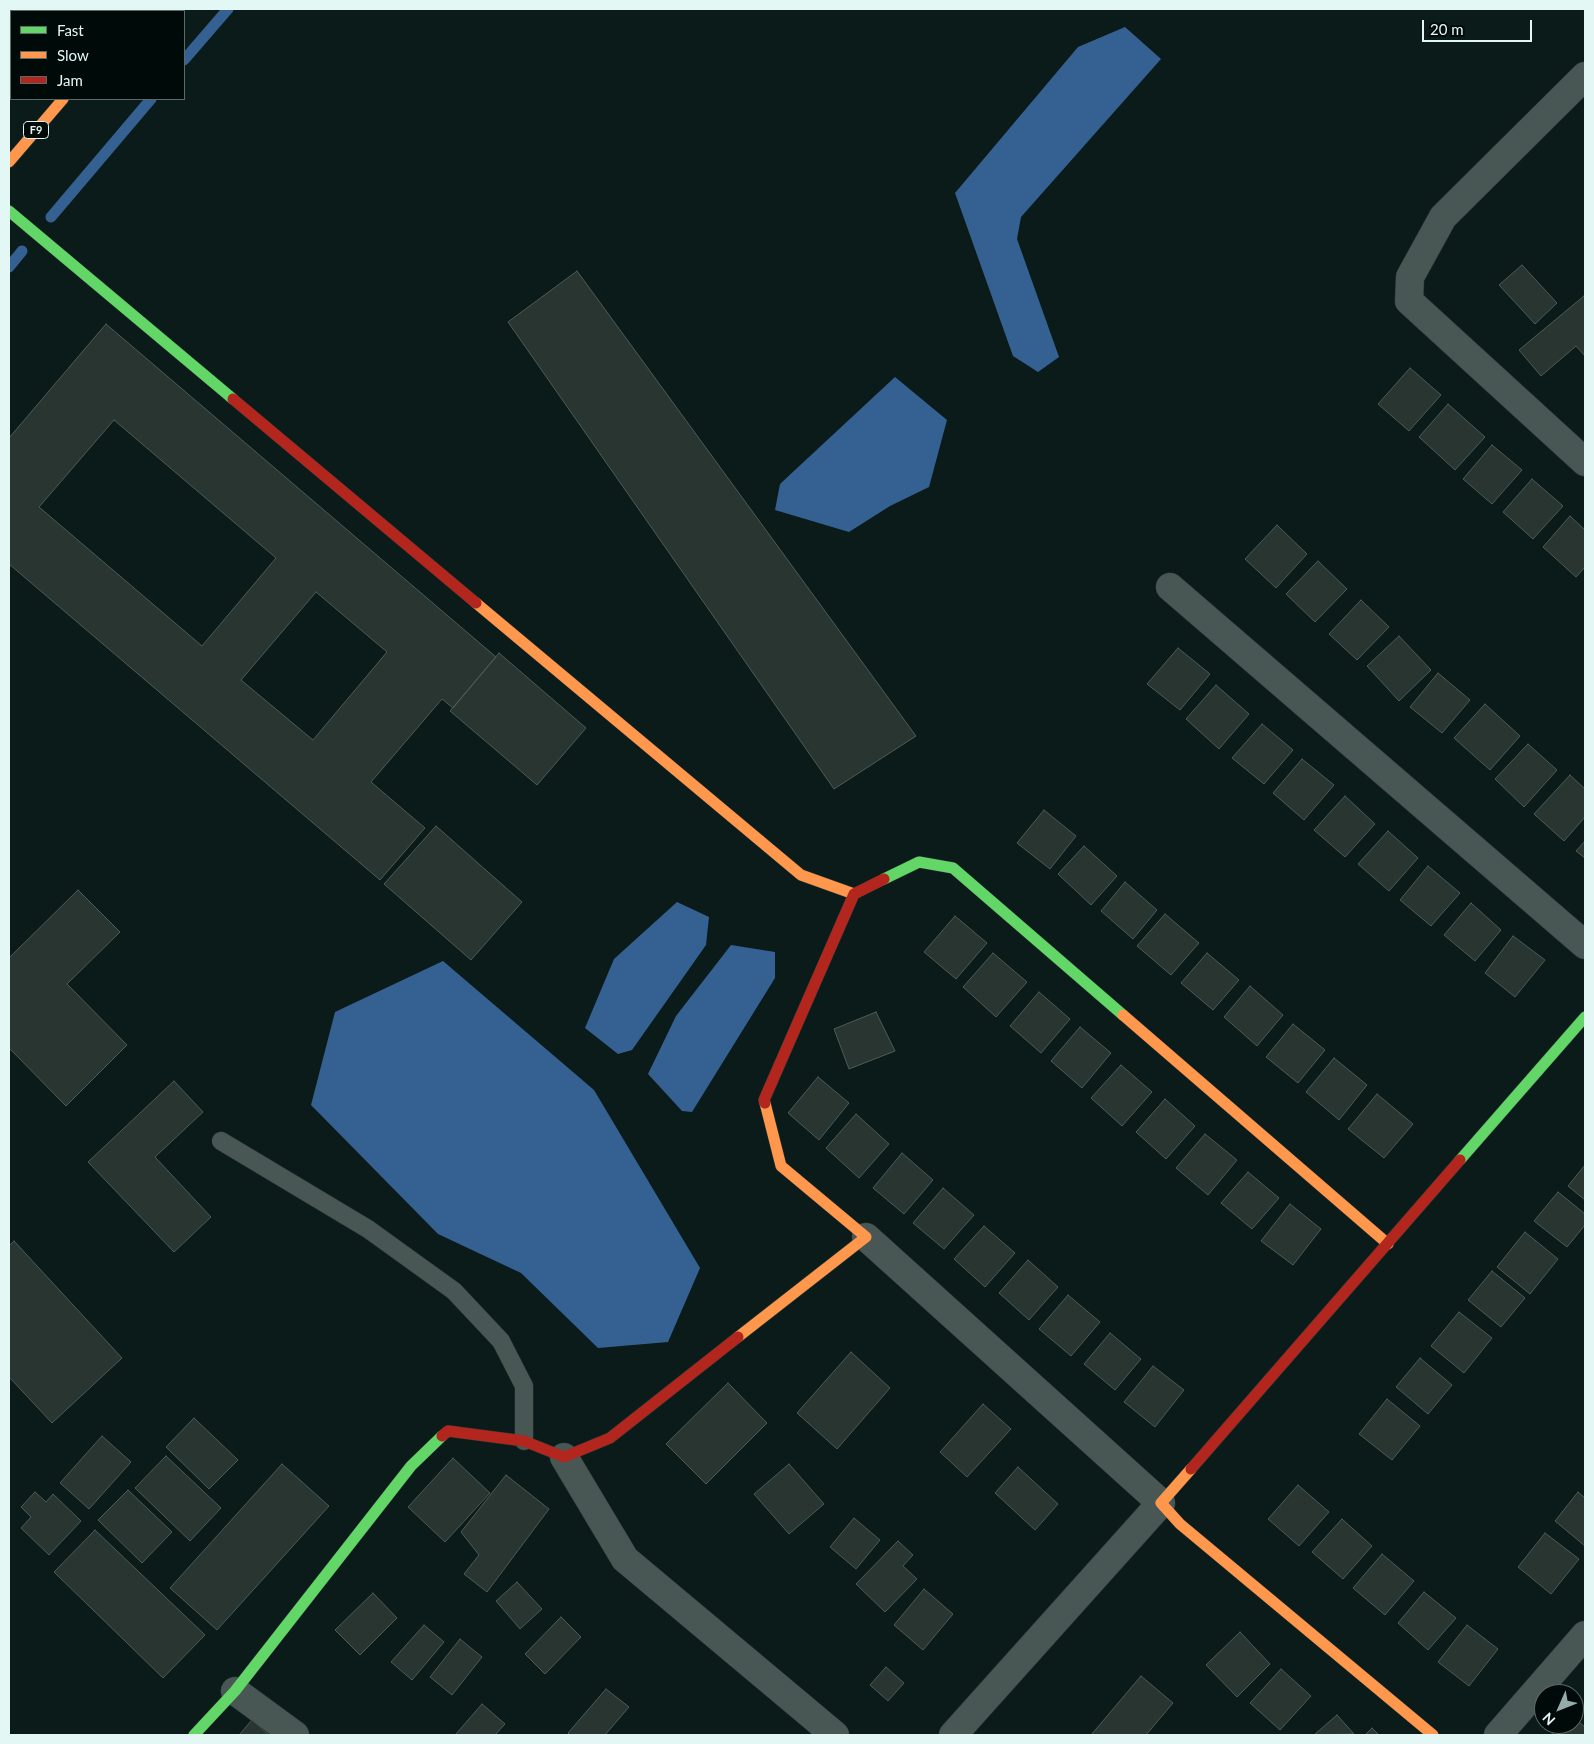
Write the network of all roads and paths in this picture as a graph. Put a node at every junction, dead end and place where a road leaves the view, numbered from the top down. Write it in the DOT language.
graph roads {
  1 [pos="1585,76"];
  2 [pos="62,100"];
  3 [pos="9,162"];
  4 [pos="9,211"];
  5 [pos="1585,462"];
  6 [pos="1170,587"];
  7 [pos="854,894"];
  8 [pos="1585,945"];
  9 [pos="1585,1017"];
  10 [pos="221,1141"];
  11 [pos="866,1237"];
  12 [pos="1388,1244"];
  13 [pos="524,1441"];
  14 [pos="564,1457"];
  15 [pos="1161,1503"];
  16 [pos="1585,1635"];
  17 [pos="235,1691"];
  18 [pos="194,1735"];
  19 [pos="295,1735"];
  20 [pos="836,1735"];
  21 [pos="953,1735"];
  22 [pos="1433,1735"];
  23 [pos="1498,1735"];
  1 -- 5 [label="street"];
  2 -- 3 [label="main road, F9"];
  4 -- 7 [label="main road"];
  6 -- 8 [label="street"];
  7 -- 11 [label="main road"];
  7 -- 12 [label="main road"];
  9 -- 12 [label="main road"];
  10 -- 13 [label="lane"];
  11 -- 14 [label="main road"];
  11 -- 15 [label="street"];
  12 -- 15 [label="main road"];
  13 -- 14 [label="main road"];
  13 -- 17 [label="main road"];
  14 -- 20 [label="street"];
  15 -- 21 [label="street"];
  15 -- 22 [label="main road"];
  16 -- 23 [label="street"];
  17 -- 18 [label="main road"];
  17 -- 19 [label="street"];
}
